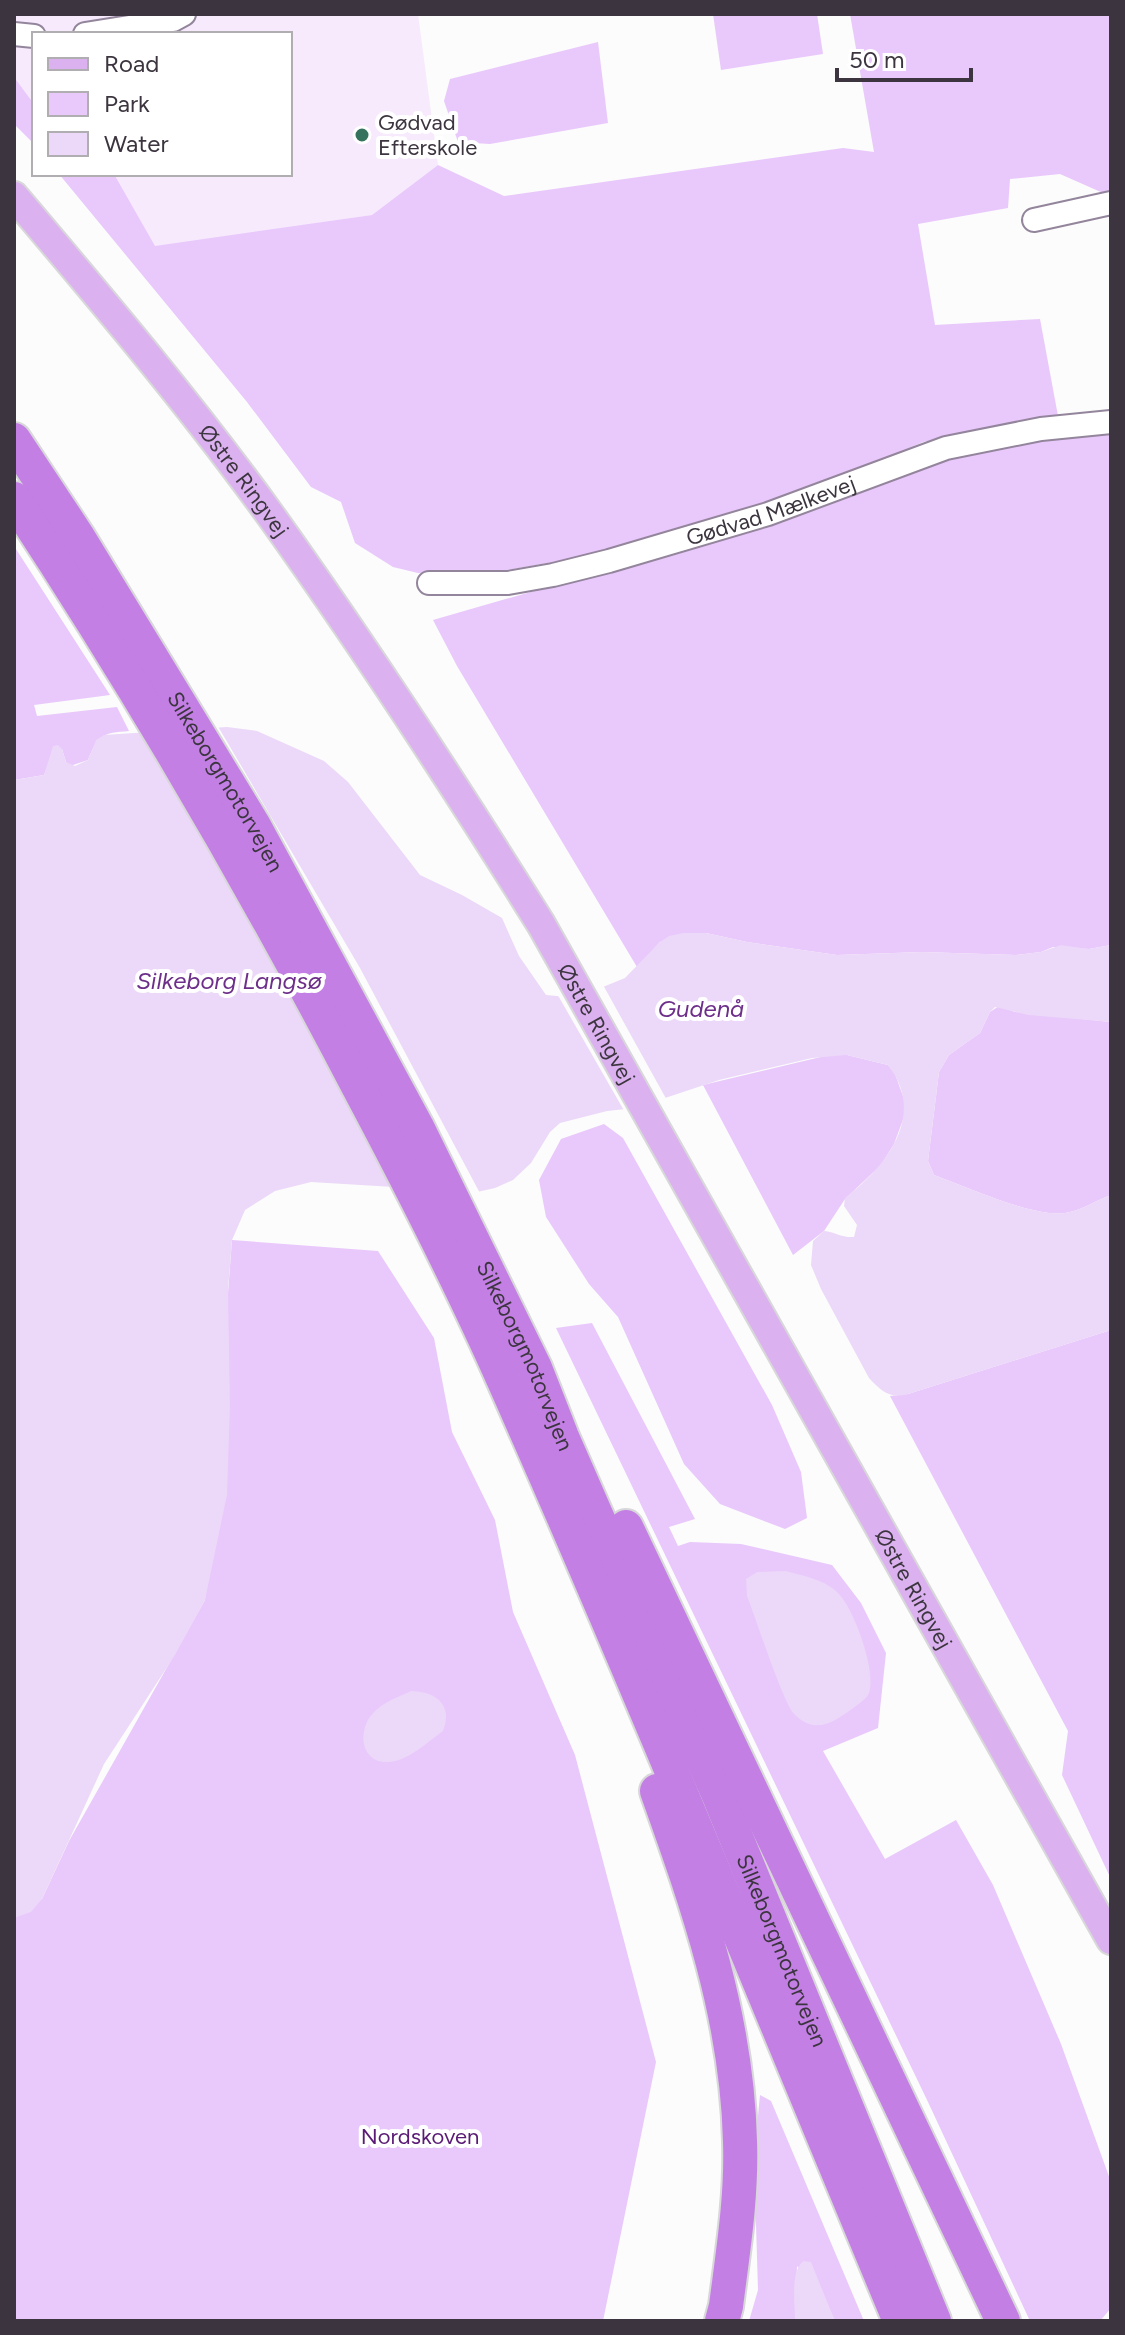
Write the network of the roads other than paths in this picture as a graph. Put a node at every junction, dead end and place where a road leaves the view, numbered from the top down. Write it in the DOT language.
graph roads {
  1 [pos="184,14"];
  2 [pos="98,32"];
  3 [pos="14,196"];
  4 [pos="1111,203"];
  5 [pos="1034,220"];
  6 [pos="1111,422"];
  7 [pos="14,440"];
  8 [pos="14,499"];
  9 [pos="64,546"];
  10 [pos="429,583"];
  11 [pos="530,1370"];
  12 [pos="532,1449"];
  13 [pos="1091,1909"];
  14 [pos="1111,1940"];
  15 [pos="1111,1956"];
  16 [pos="722,2321"];
  17 [pos="900,2321"];
  18 [pos="934,2321"];
  19 [pos="1003,2321"];
  1 -- 2 [label="street"];
  3 -- 13 [label="main road, Østre Ringvej"];
  4 -- 5 [label="street"];
  6 -- 10 [label="street, Gødvad Mælkevej"];
  7 -- 9 [label="highway, Silkeborgmotorvejen"];
  8 -- 9 [label="highway, Silkeborgmotorvejen"];
  9 -- 11 [label="highway, Silkeborgmotorvejen"];
  9 -- 11 [label="highway, Silkeborgmotorvejen"];
  11 -- 12 [label="highway, Silkeborgmotorvejen"];
  11 -- 18 [label="highway, Silkeborgmotorvejen"];
  11 -- 19 [label="highway"];
  12 -- 16 [label="highway"];
  12 -- 17 [label="highway, Silkeborgmotorvejen"];
  13 -- 14 [label="main road, Østre Ringvej"];
  13 -- 15 [label="main road, Østre Ringvej"];
}
